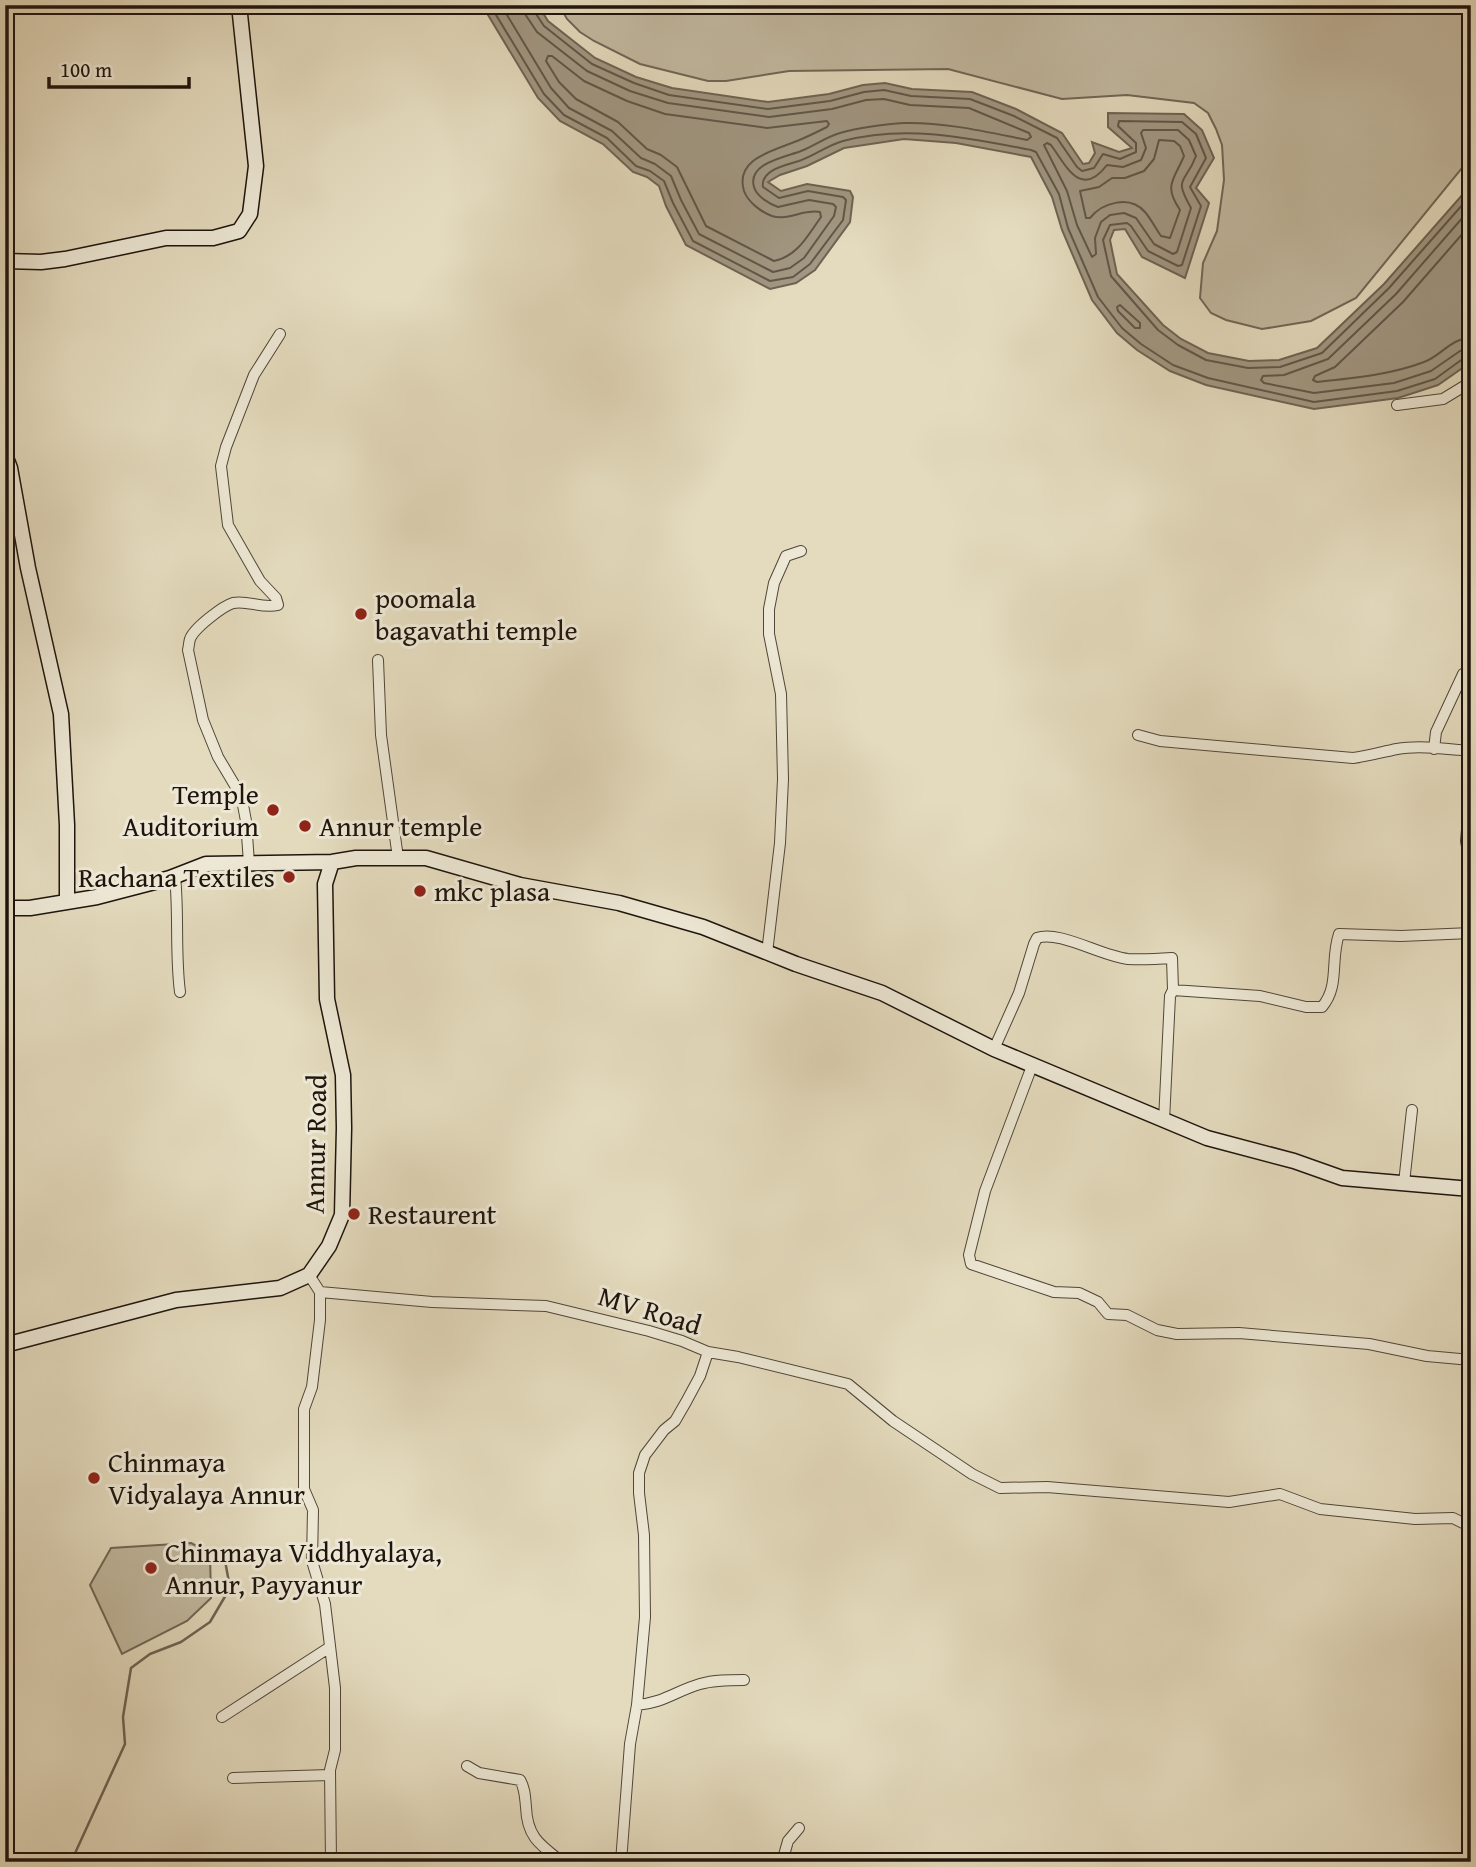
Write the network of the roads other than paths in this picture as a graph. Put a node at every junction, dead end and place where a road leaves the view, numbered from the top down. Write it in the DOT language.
graph roads {
  1 [pos="239,5"];
  2 [pos="5,261"];
  3 [pos="280,334"];
  4 [pos="1471,382"];
  5 [pos="1397,405"];
  6 [pos="5,455"];
  7 [pos="801,551"];
  8 [pos="377,660"];
  9 [pos="1463,674"];
  10 [pos="1138,735"];
  11 [pos="1434,749"];
  12 [pos="1470,751"];
  13 [pos="1471,760"];
  14 [pos="1471,784"];
  15 [pos="398,858"];
  16 [pos="332,862"];
  17 [pos="249,863"];
  18 [pos="1471,867"];
  19 [pos="175,876"];
  20 [pos="67,901"];
  21 [pos="5,908"];
  22 [pos="1471,933"];
  23 [pos="767,953"];
  24 [pos="1173,990"];
  25 [pos="180,992"];
  26 [pos="994,1049"];
  27 [pos="1032,1066"];
  28 [pos="1412,1110"];
  29 [pos="1164,1121"];
  30 [pos="1404,1183"];
  31 [pos="1471,1189"];
  32 [pos="309,1275"];
  33 [pos="320,1292"];
  34 [pos="5,1345"];
  35 [pos="708,1352"];
  36 [pos="1471,1360"];
  37 [pos="1471,1527"];
  38 [pos="330,1647"];
  39 [pos="744,1681"];
  40 [pos="637,1705"];
  41 [pos="222,1717"];
  42 [pos="467,1766"];
  43 [pos="330,1775"];
  44 [pos="233,1778"];
  45 [pos="799,1828"];
  46 [pos="331,1862"];
  47 [pos="562,1862"];
  48 [pos="621,1862"];
  49 [pos="782,1862"];
  1 -- 2 [label="main road"];
  3 -- 17 [label="street"];
  4 -- 5 [label="street"];
  6 -- 20 [label="main road"];
  7 -- 23 [label="street"];
  8 -- 15 [label="street"];
  9 -- 11 [label="street"];
  10 -- 11 [label="street"];
  11 -- 12 [label="street"];
  12 -- 13 [label="street"];
  14 -- 18 [label="street"];
  15 -- 16 [label="main road"];
  15 -- 23 [label="main road"];
  16 -- 17 [label="main road"];
  16 -- 32 [label="main road, Annur Road"];
  17 -- 19 [label="main road"];
  19 -- 20 [label="main road"];
  19 -- 25 [label="street"];
  20 -- 21 [label="main road"];
  22 -- 24 [label="street"];
  23 -- 26 [label="main road"];
  24 -- 26 [label="street"];
  24 -- 29 [label="street"];
  26 -- 27 [label="main road"];
  27 -- 29 [label="main road"];
  27 -- 36 [label="street"];
  28 -- 30 [label="street"];
  29 -- 30 [label="main road"];
  30 -- 31 [label="main road"];
  32 -- 33 [label="street"];
  32 -- 34 [label="main road"];
  33 -- 35 [label="street, MV Road"];
  33 -- 38 [label="street"];
  35 -- 37 [label="street"];
  35 -- 40 [label="street, MV Road"];
  38 -- 41 [label="street"];
  38 -- 43 [label="street"];
  39 -- 40 [label="street"];
  40 -- 48 [label="street, MV Road"];
  42 -- 47 [label="street"];
  43 -- 44 [label="street"];
  43 -- 46 [label="street"];
  45 -- 49 [label="street"];
}
